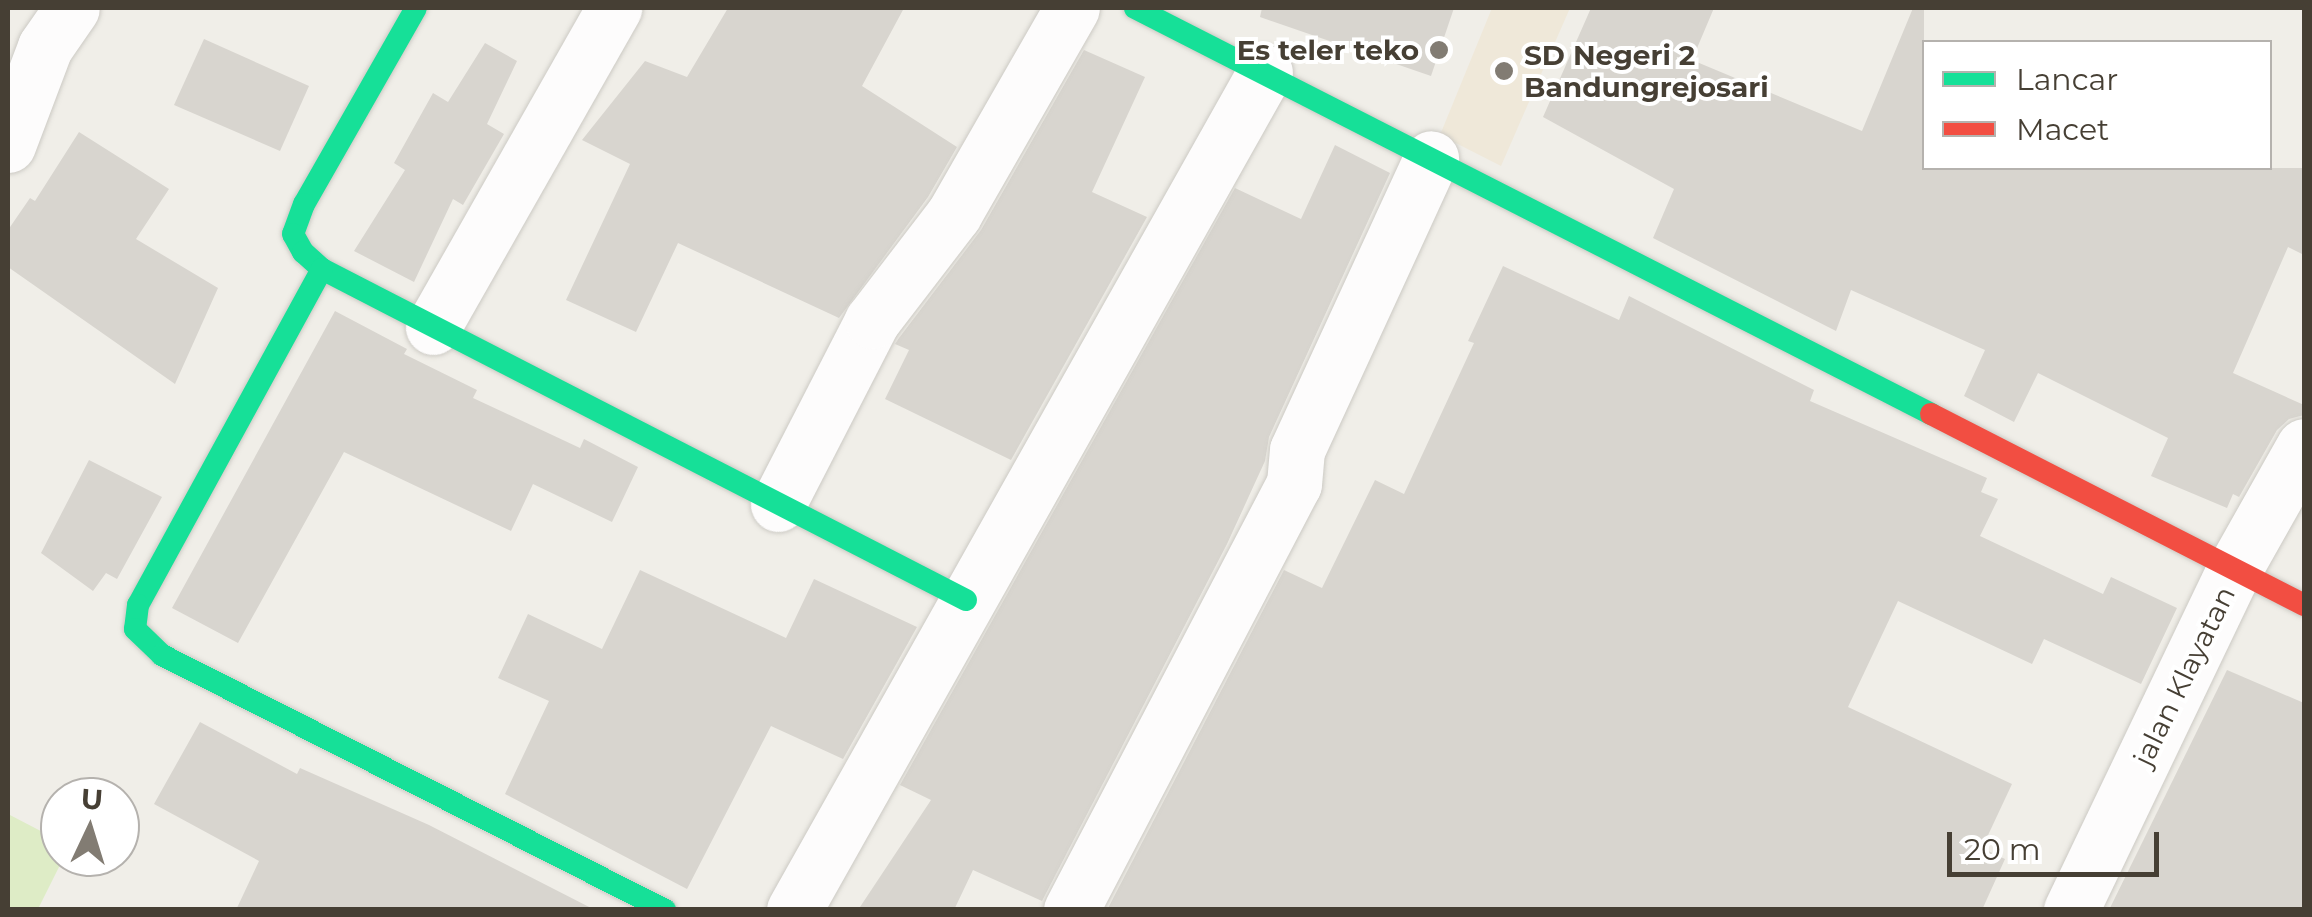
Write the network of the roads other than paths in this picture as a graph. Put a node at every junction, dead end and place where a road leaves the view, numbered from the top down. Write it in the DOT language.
graph roads {
  1 [pos="72,8"];
  2 [pos="416,8"];
  3 [pos="614,8"];
  4 [pos="1072,8"];
  5 [pos="1135,8"];
  6 [pos="1265,72"];
  7 [pos="8,145"];
  8 [pos="1431,158"];
  9 [pos="322,269"];
  10 [pos="434,327"];
  11 [pos="2304,446"];
  12 [pos="778,504"];
  13 [pos="2234,570"];
  14 [pos="966,600"];
  15 [pos="2304,605"];
  16 [pos="666,910"];
  17 [pos="794,910"];
  18 [pos="1071,910"];
  19 [pos="2072,910"];
  1 -- 7 [label="street"];
  2 -- 9 [label="street"];
  3 -- 10 [label="street"];
  4 -- 12 [label="street"];
  5 -- 6 [label="street"];
  6 -- 8 [label="street"];
  6 -- 14 [label="street"];
  8 -- 13 [label="street"];
  8 -- 18 [label="street"];
  9 -- 10 [label="street"];
  9 -- 16 [label="street"];
  10 -- 12 [label="street"];
  11 -- 13 [label="street, jalan Klayatan"];
  12 -- 14 [label="street"];
  13 -- 15 [label="street"];
  13 -- 19 [label="street, jalan Klayatan"];
  14 -- 17 [label="street"];
}
